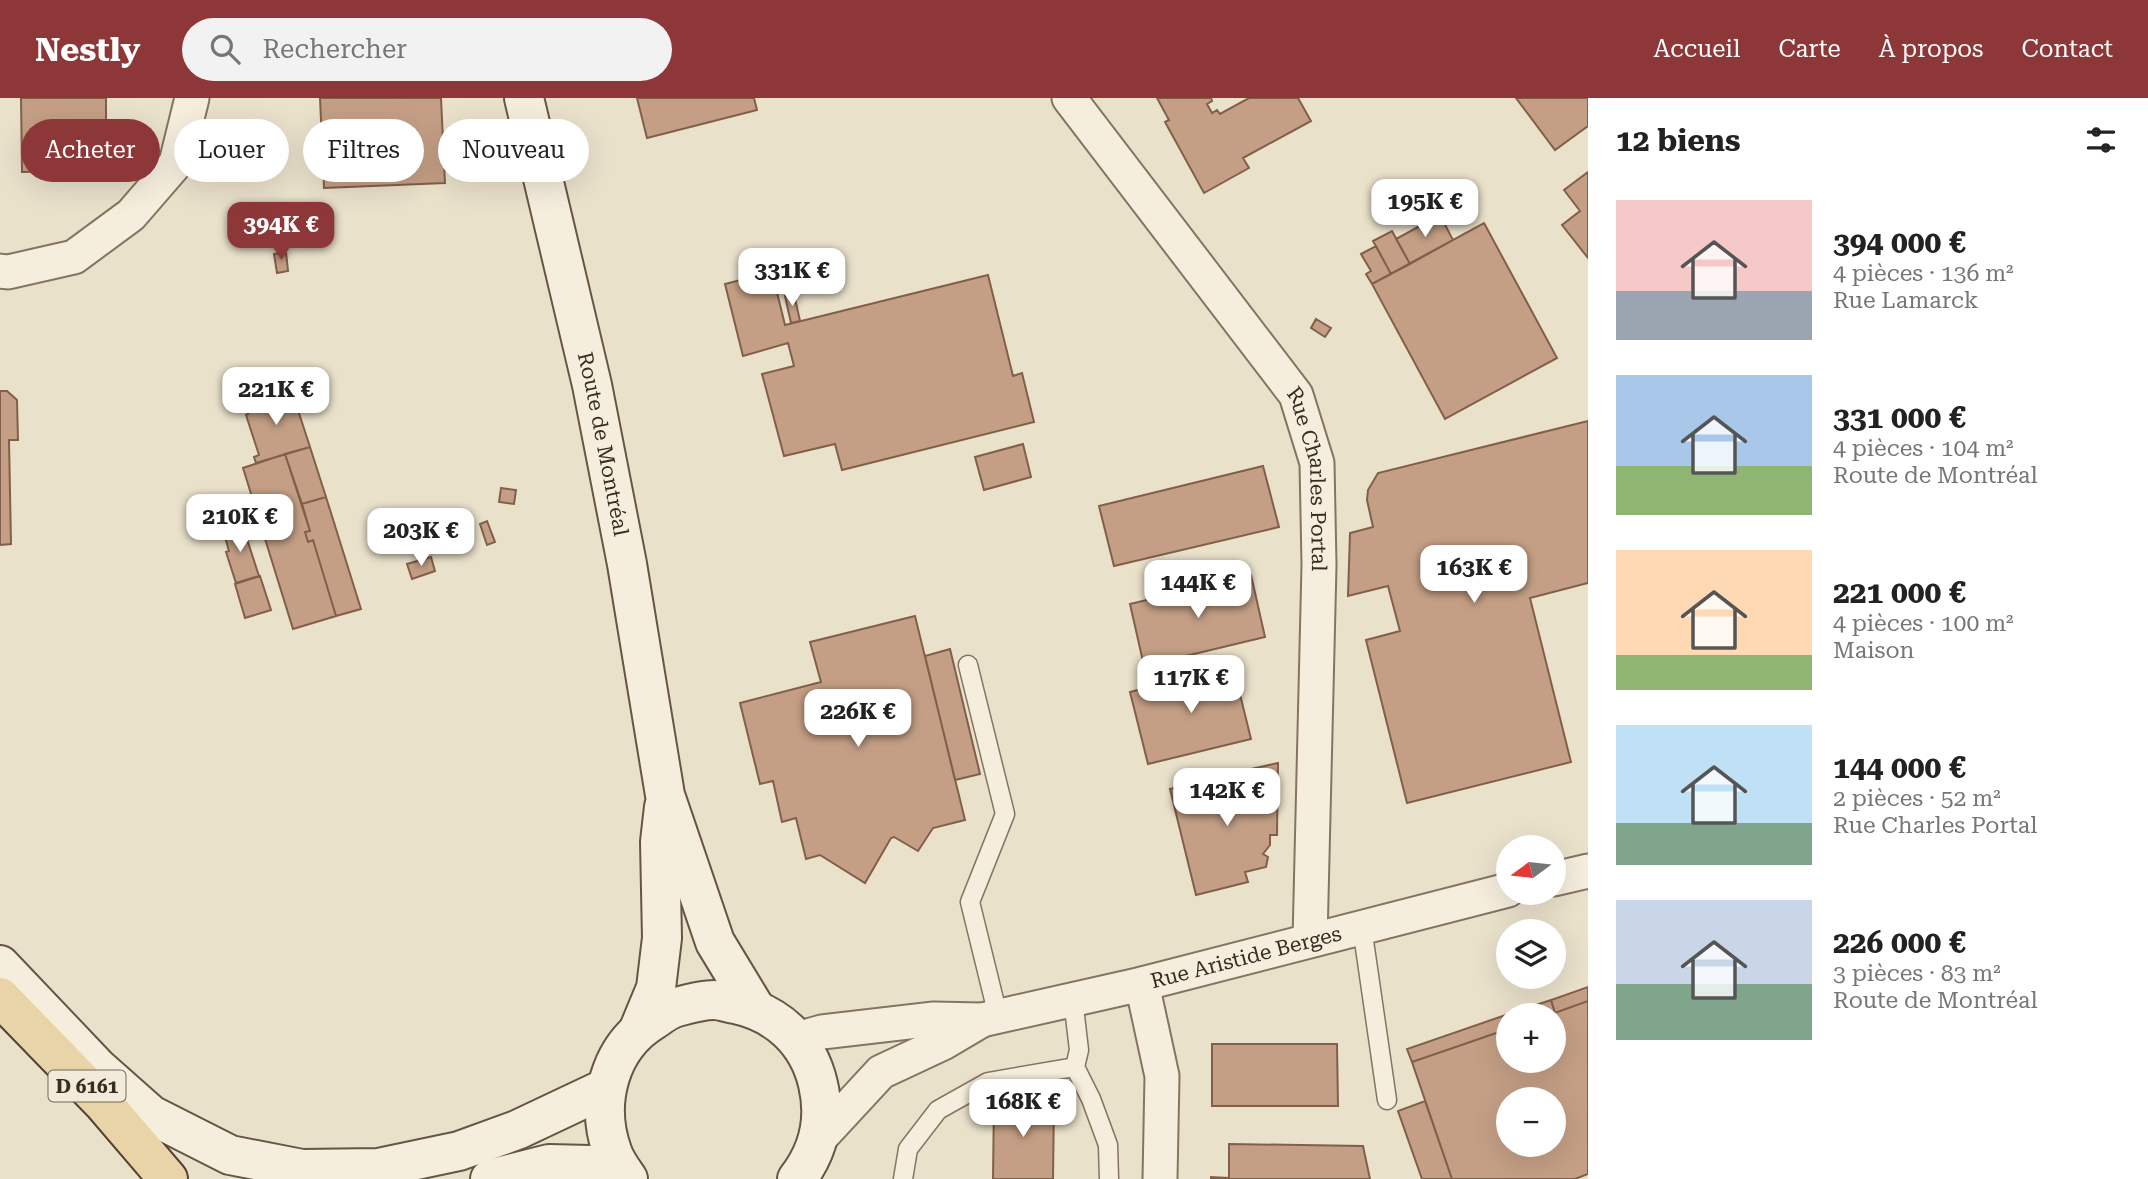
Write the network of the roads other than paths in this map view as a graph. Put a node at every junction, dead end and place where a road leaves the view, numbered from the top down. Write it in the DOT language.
graph roads {
  1 [pos="192,98"];
  2 [pos="524,98"];
  3 [pos="1069,98"];
  4 [pos="0,271"];
  5 [pos="968,665"];
  6 [pos="665,794"];
  7 [pos="1588,871"];
  8 [pos="1566,876"];
  9 [pos="1496,893"];
  10 [pos="1362,927"];
  11 [pos="1310,940"];
  12 [pos="0,965"];
  13 [pos="1142,984"];
  14 [pos="0,997"];
  15 [pos="1073,999"];
  16 [pos="755,1008"];
  17 [pos="990,1018"];
  18 [pos="639,1029"];
  19 [pos="797,1039"];
  20 [pos="1075,1067"];
  21 [pos="606,1088"];
  22 [pos="1387,1100"];
  23 [pos="819,1139"];
  24 [pos="168,1179"];
  25 [pos="489,1179"];
  26 [pos="626,1179"];
  27 [pos="797,1179"];
  28 [pos="903,1179"];
  29 [pos="1109,1179"];
  30 [pos="1160,1179"];
  1 -- 4 [label="street"];
  2 -- 6 [label="main road, Route de Montréal"];
  3 -- 11 [label="street, Rue Charles Portal"];
  5 -- 17 [label="lane"];
  6 -- 16 [label="main road, Route de Montréal"];
  6 -- 18 [label="main road, Route de Montréal"];
  7 -- 8 [label="street"];
  9 -- 10 [label="street, Rue Aristide Berges"];
  10 -- 11 [label="street, Rue Aristide Berges"];
  10 -- 22 [label="lane"];
  11 -- 13 [label="street, Rue Aristide Berges"];
  12 -- 21 [label="main road"];
  13 -- 15 [label="street, Rue Aristide Berges"];
  13 -- 30 [label="street"];
  14 -- 24 [label="main road, D 6161"];
  15 -- 17 [label="street, Rue Aristide Berges"];
  15 -- 20 [label="lane"];
  16 -- 18 [label="main road"];
  16 -- 19 [label="main road"];
  17 -- 19 [label="street, Rue Aristide Berges"];
  17 -- 23 [label="street, Rue Aristide Berges"];
  18 -- 21 [label="main road"];
  19 -- 23 [label="main road"];
  20 -- 28 [label="lane"];
  20 -- 29 [label="lane"];
  21 -- 26 [label="main road"];
  23 -- 27 [label="main road"];
  25 -- 26 [label="main road"];
}
